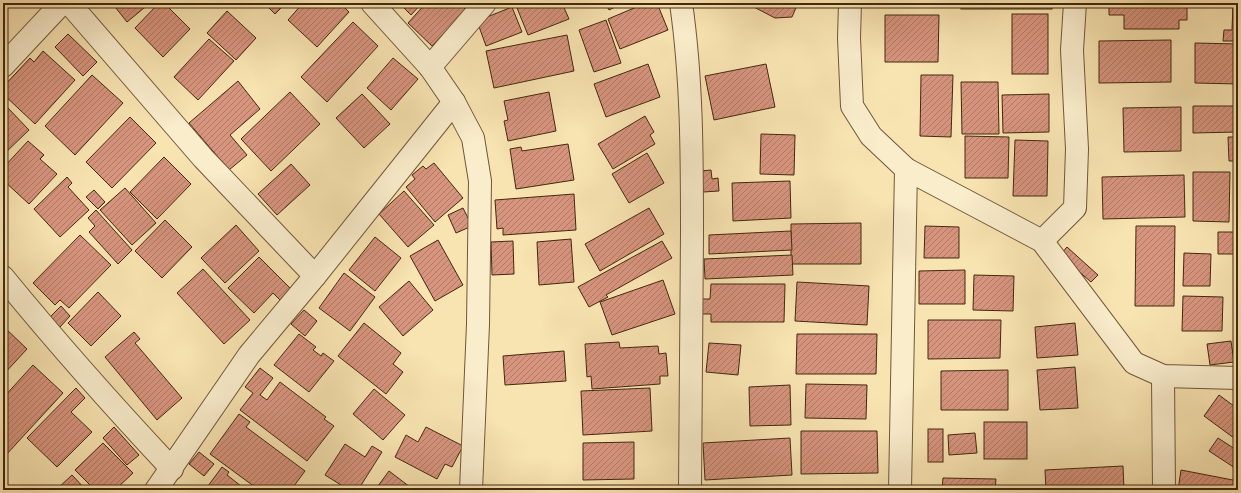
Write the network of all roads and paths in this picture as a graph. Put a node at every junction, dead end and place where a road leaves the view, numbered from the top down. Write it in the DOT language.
graph roads {
  1 [pos="62,3"];
  2 [pos="69,3"];
  3 [pos="372,3"];
  4 [pos="485,3"];
  5 [pos="681,3"];
  6 [pos="850,3"];
  7 [pos="1075,3"];
  8 [pos="3,66"];
  9 [pos="430,67"];
  10 [pos="454,102"];
  11 [pos="906,169"];
  12 [pos="1042,241"];
  13 [pos="315,276"];
  14 [pos="3,277"];
  15 [pos="1163,376"];
  16 [pos="1238,378"];
  17 [pos="172,468"];
  18 [pos="156,490"];
  19 [pos="471,490"];
  20 [pos="690,490"];
  21 [pos="900,490"];
  22 [pos="1164,490"];
  1 -- 8 [label="street"];
  2 -- 13 [label="street"];
  3 -- 9 [label="street"];
  4 -- 9 [label="street"];
  5 -- 20 [label="street"];
  6 -- 11 [label="street"];
  7 -- 12 [label="street"];
  9 -- 10 [label="street"];
  10 -- 13 [label="street"];
  10 -- 19 [label="street"];
  11 -- 12 [label="street"];
  11 -- 21 [label="street"];
  12 -- 15 [label="street"];
  13 -- 17 [label="street"];
  14 -- 17 [label="street"];
  15 -- 16 [label="street"];
  15 -- 22 [label="street"];
  17 -- 18 [label="street"];
}
